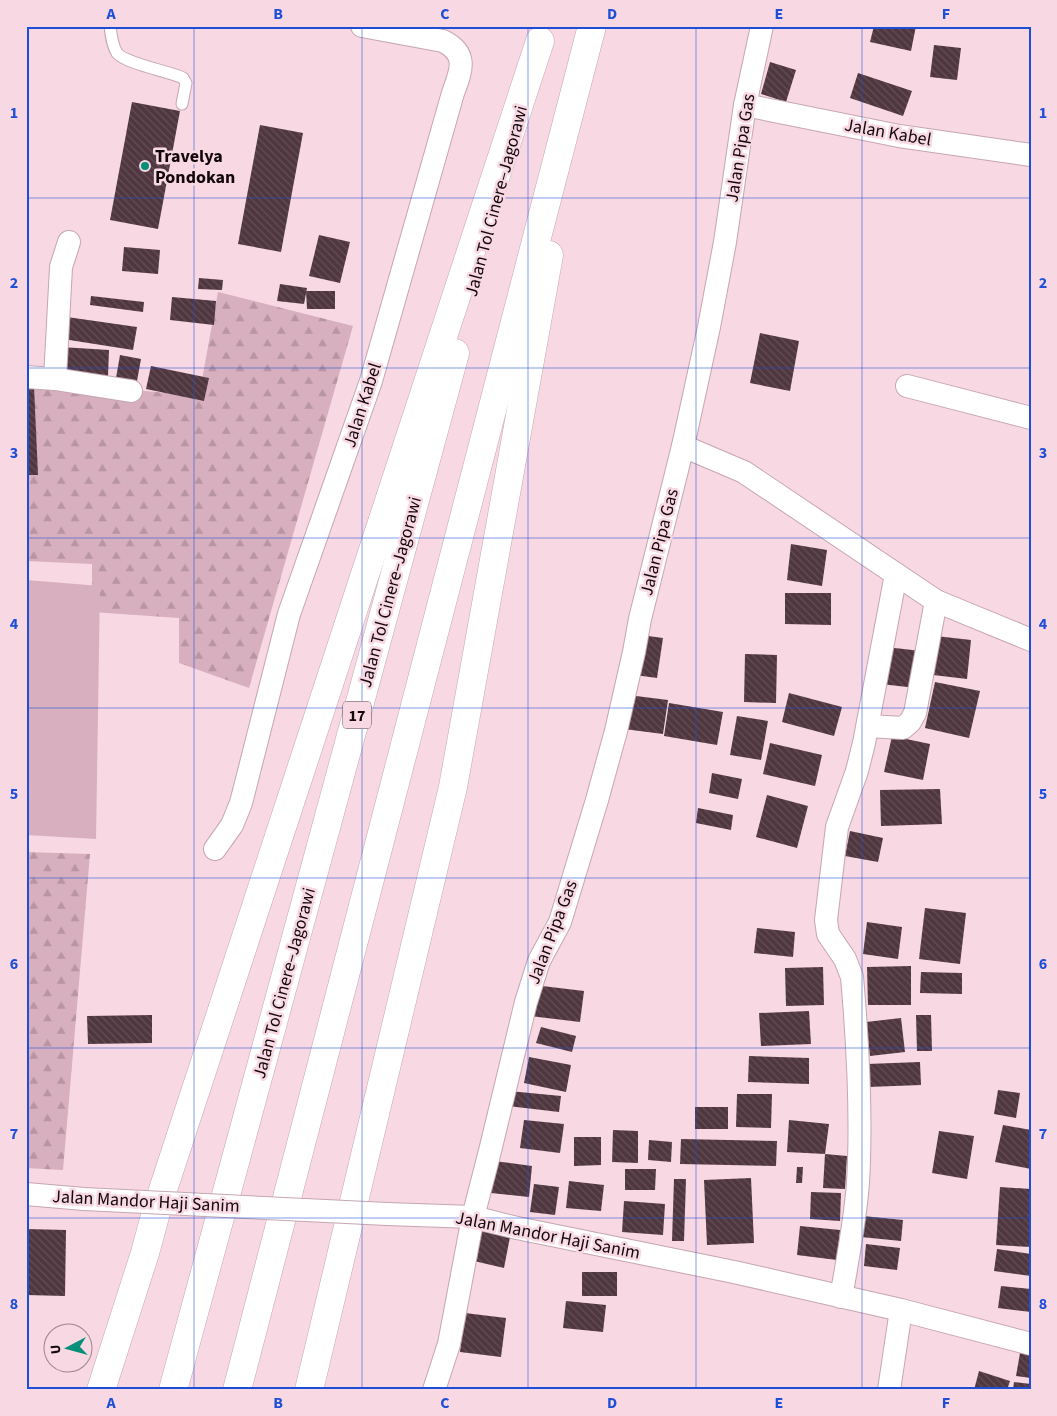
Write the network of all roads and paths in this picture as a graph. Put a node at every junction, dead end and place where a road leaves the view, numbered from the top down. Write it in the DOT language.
graph roads {
  1 [pos="110,26"];
  2 [pos="362,26"];
  3 [pos="762,26"];
  4 [pos="542,34"];
  5 [pos="589,35"];
  6 [pos="182,104"];
  7 [pos="745,104"];
  8 [pos="1031,155"];
  9 [pos="69,242"];
  10 [pos="26,376"];
  11 [pos="55,379"];
  12 [pos="907,386"];
  13 [pos="132,391"];
  14 [pos="1031,418"];
  15 [pos="683,446"];
  16 [pos="896,574"];
  17 [pos="936,601"];
  18 [pos="1031,640"];
  19 [pos="868,726"];
  20 [pos="215,849"];
  21 [pos="26,1194"];
  22 [pos="473,1217"];
  23 [pos="841,1296"];
  24 [pos="901,1310"];
  25 [pos="1031,1344"];
  26 [pos="101,1390"];
  27 [pos="173,1390"];
  28 [pos="237,1390"];
  29 [pos="309,1390"];
  30 [pos="434,1390"];
  31 [pos="889,1390"];
  1 -- 6 [label="lane"];
  2 -- 20 [label="street, Jalan Kabel"];
  3 -- 7 [label="street, Jalan Pipa Gas"];
  4 -- 26 [label="highway"];
  4 -- 27 [label="highway, Jalan Tol Cinere–Jagorawi / 17"];
  5 -- 28 [label="highway"];
  5 -- 29 [label="highway"];
  7 -- 8 [label="street, Jalan Kabel"];
  7 -- 15 [label="street, Jalan Pipa Gas"];
  9 -- 11 [label="street"];
  10 -- 11 [label="street"];
  11 -- 13 [label="street"];
  12 -- 14 [label="street"];
  15 -- 16 [label="street"];
  15 -- 22 [label="street, Jalan Pipa Gas"];
  16 -- 17 [label="street"];
  16 -- 19 [label="street"];
  17 -- 18 [label="street"];
  17 -- 19 [label="street"];
  19 -- 23 [label="street"];
  21 -- 22 [label="street, Jalan Mandor Haji Sanim, bridge"];
  22 -- 23 [label="street, Jalan Mandor Haji Sanim"];
  22 -- 30 [label="street, Jalan Pipa Gas"];
  23 -- 24 [label="street, Jalan Mandor Haji Sanim"];
  24 -- 25 [label="street, Jalan Mandor Haji Sanim"];
  24 -- 31 [label="street"];
}
